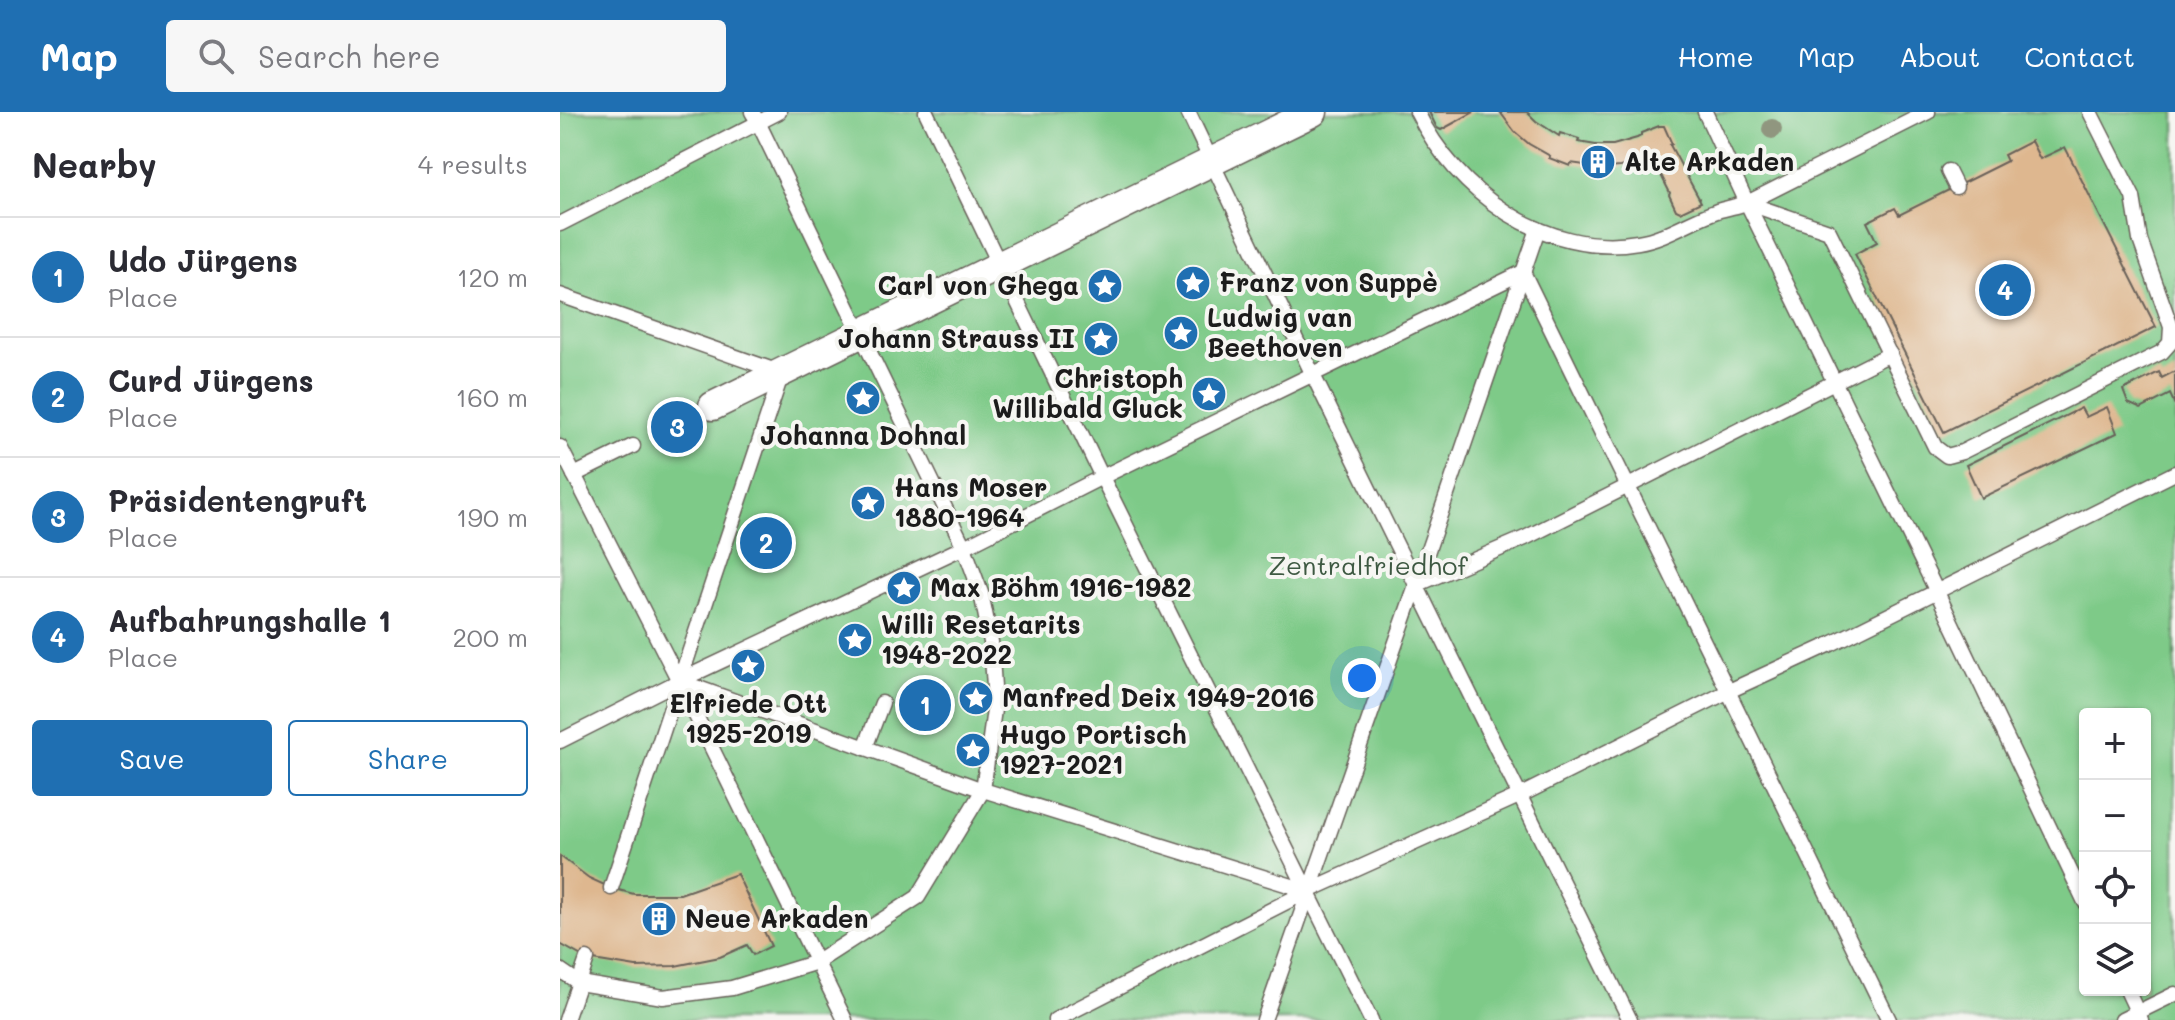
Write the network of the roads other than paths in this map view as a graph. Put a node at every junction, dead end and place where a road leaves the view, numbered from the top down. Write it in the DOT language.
graph roads {
  1 [pos="779,112"];
  2 [pos="926,112"];
  3 [pos="1188,112"];
  4 [pos="1313,112"];
  5 [pos="1417,112"];
  6 [pos="1705,112"];
  7 [pos="1928,112"];
  8 [pos="2090,112"];
  9 [pos="755,117"];
  10 [pos="1212,162"];
  11 [pos="1948,171"];
  12 [pos="1956,187"];
  13 [pos="1747,203"];
  14 [pos="560,224"];
  15 [pos="1538,229"];
  16 [pos="999,266"];
  17 [pos="1523,272"];
  18 [pos="560,295"];
  19 [pos="861,334"];
  20 [pos="1890,354"];
  21 [pos="782,373"];
  22 [pos="1312,373"];
  23 [pos="1835,383"];
  24 [pos="713,406"];
  25 [pos="633,446"];
  26 [pos="560,447"];
  27 [pos="2175,473"];
  28 [pos="574,475"];
  29 [pos="1102,477"];
  30 [pos="1628,486"];
  31 [pos="964,547"];
  32 [pos="1416,585"];
  33 [pos="1936,590"];
  34 [pos="679,681"];
  35 [pos="1729,691"];
  36 [pos="882,703"];
  37 [pos="560,741"];
  38 [pos="865,748"];
  39 [pos="983,790"];
  40 [pos="1521,795"];
  41 [pos="611,888"];
  42 [pos="2079,889"];
  43 [pos="1308,891"];
  44 [pos="587,959"];
  45 [pos="817,962"];
  46 [pos="560,970"];
  47 [pos="579,983"];
  48 [pos="2175,994"];
  49 [pos="2130,996"];
  50 [pos="2140,1016"];
  51 [pos="566,1020"];
  52 [pos="845,1020"];
  53 [pos="1055,1020"];
  54 [pos="1264,1020"];
  55 [pos="1371,1020"];
  56 [pos="1630,1020"];
  57 [pos="1889,1020"];
  58 [pos="2122,1020"];
  1 -- 9 [label="lane"];
  2 -- 16 [label="lane"];
  3 -- 10 [label="lane"];
  4 -- 10 [label="street"];
  5 -- 15 [label="lane"];
  6 -- 13 [label="lane"];
  7 -- 13 [label="lane"];
  8 -- 20 [label="lane"];
  9 -- 14 [label="lane"];
  9 -- 19 [label="lane"];
  10 -- 16 [label="street"];
  10 -- 22 [label="lane"];
  11 -- 12 [label="lane"];
  13 -- 15 [label="lane"];
  13 -- 20 [label="lane"];
  13 -- 23 [label="lane"];
  15 -- 17 [label="lane"];
  16 -- 19 [label="street"];
  16 -- 29 [label="lane"];
  17 -- 22 [label="lane"];
  17 -- 30 [label="lane"];
  17 -- 32 [label="lane"];
  18 -- 21 [label="lane"];
  19 -- 21 [label="street"];
  19 -- 31 [label="lane"];
  20 -- 23 [label="lane"];
  21 -- 24 [label="street"];
  21 -- 34 [label="lane"];
  22 -- 29 [label="lane"];
  22 -- 32 [label="lane"];
  23 -- 30 [label="lane"];
  23 -- 33 [label="lane"];
  25 -- 28 [label="lane"];
  26 -- 28 [label="lane"];
  27 -- 33 [label="lane"];
  28 -- 34 [label="lane"];
  29 -- 31 [label="lane"];
  29 -- 43 [label="lane"];
  30 -- 32 [label="lane"];
  30 -- 35 [label="lane"];
  31 -- 34 [label="lane"];
  31 -- 39 [label="lane"];
  32 -- 40 [label="lane"];
  32 -- 43 [label="lane"];
  33 -- 35 [label="lane"];
  33 -- 42 [label="lane"];
  34 -- 37 [label="lane"];
  34 -- 38 [label="lane"];
  34 -- 41 [label="lane"];
  34 -- 45 [label="lane"];
  35 -- 40 [label="lane"];
  35 -- 57 [label="lane"];
  36 -- 38 [label="lane"];
  38 -- 39 [label="lane"];
  39 -- 43 [label="lane"];
  39 -- 45 [label="lane"];
  40 -- 43 [label="lane"];
  40 -- 56 [label="lane"];
  43 -- 53 [label="lane"];
  43 -- 54 [label="lane"];
  43 -- 55 [label="lane"];
  44 -- 47 [label="lane"];
  45 -- 47 [label="lane"];
  45 -- 52 [label="lane"];
  46 -- 47 [label="lane"];
  47 -- 51 [label="lane"];
  48 -- 50 [label="lane"];
  49 -- 50 [label="lane"];
  50 -- 58 [label="lane"];
}
